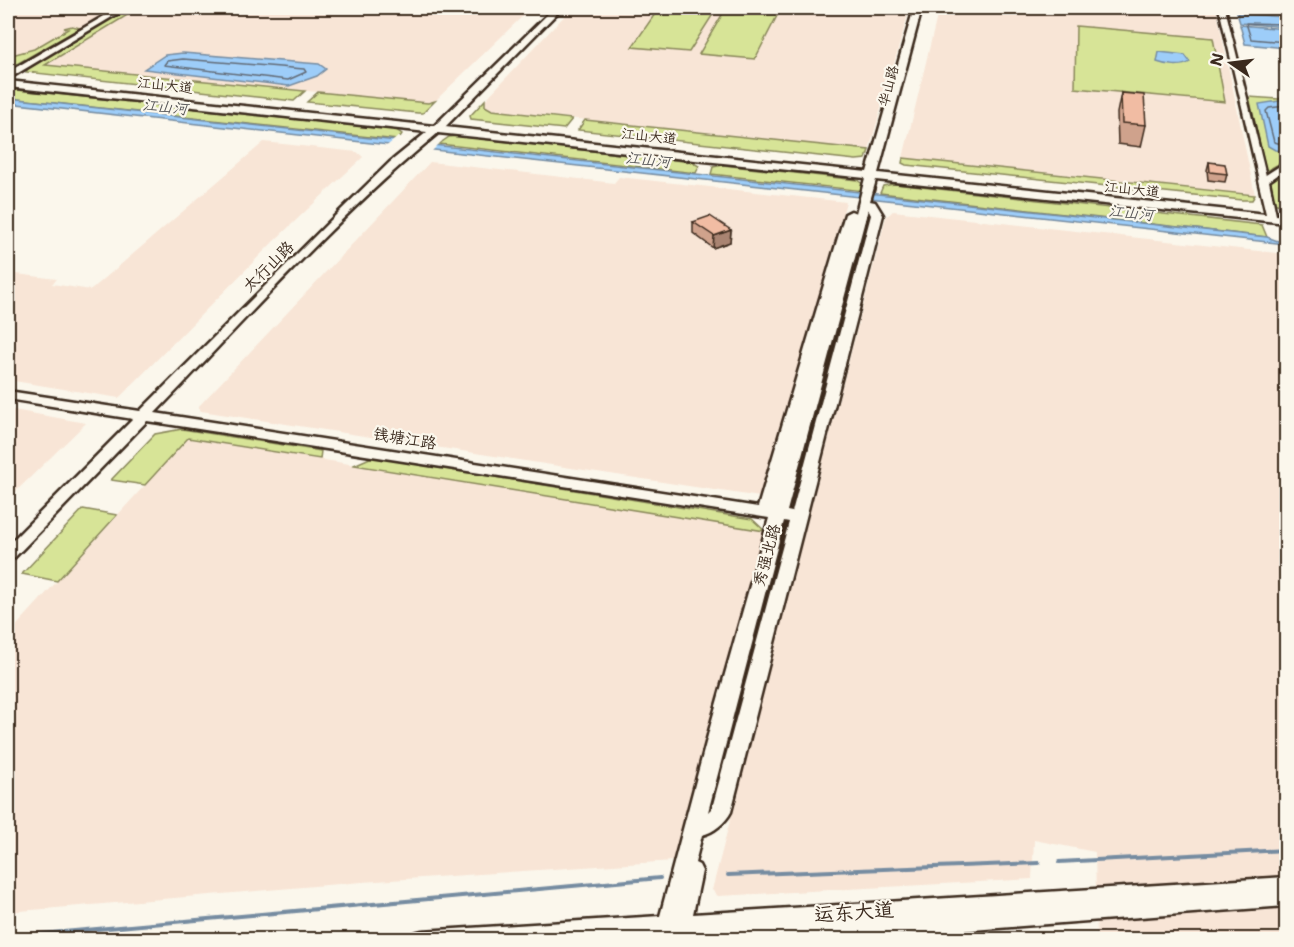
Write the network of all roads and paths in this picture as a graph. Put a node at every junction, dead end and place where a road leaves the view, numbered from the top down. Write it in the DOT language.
graph roads {
  1 [pos="123,8"];
  2 [pos="547,8"];
  3 [pos="558,8"];
  4 [pos="918,8"];
  5 [pos="924,8"];
  6 [pos="1222,8"];
  7 [pos="8,80"];
  8 [pos="430,130"];
  9 [pos="1287,165"];
  10 [pos="1263,180"];
  11 [pos="872,188"];
  12 [pos="1271,214"];
  13 [pos="1287,215"];
  14 [pos="1287,220"];
  15 [pos="8,395"];
  16 [pos="138,415"];
  17 [pos="781,515"];
  18 [pos="8,540"];
  19 [pos="8,554"];
  20 [pos="1287,886"];
  21 [pos="1287,897"];
  22 [pos="672,933"];
  23 [pos="422,939"];
  24 [pos="707,939"];
  1 -- 7 [label="street"];
  2 -- 8 [label="street, 太行山路"];
  3 -- 8 [label="street, 太行山路"];
  4 -- 11 [label="street, 华山路"];
  5 -- 11 [label="street, 华山路"];
  6 -- 10 [label="street"];
  7 -- 8 [label="street, 江山大道"];
  8 -- 11 [label="street, 江山大道"];
  8 -- 16 [label="street, 太行山路"];
  9 -- 10 [label="street"];
  10 -- 12 [label="street"];
  11 -- 12 [label="street, 江山大道"];
  11 -- 14 [label="street, 江山大道"];
  11 -- 17 [label="street, 秀强北路"];
  12 -- 13 [label="street, 江山大道"];
  15 -- 16 [label="street, 钱塘江路"];
  16 -- 17 [label="street, 钱塘江路"];
  16 -- 18 [label="street, 太行山路"];
  16 -- 19 [label="street, 太行山路"];
  17 -- 22 [label="street, 秀强北路"];
  17 -- 22 [label="street, 秀强北路"];
  20 -- 22 [label="street, 运东大道"];
  21 -- 24 [label="street, 运东大道"];
  22 -- 23 [label="street, 运东大道"];
}
